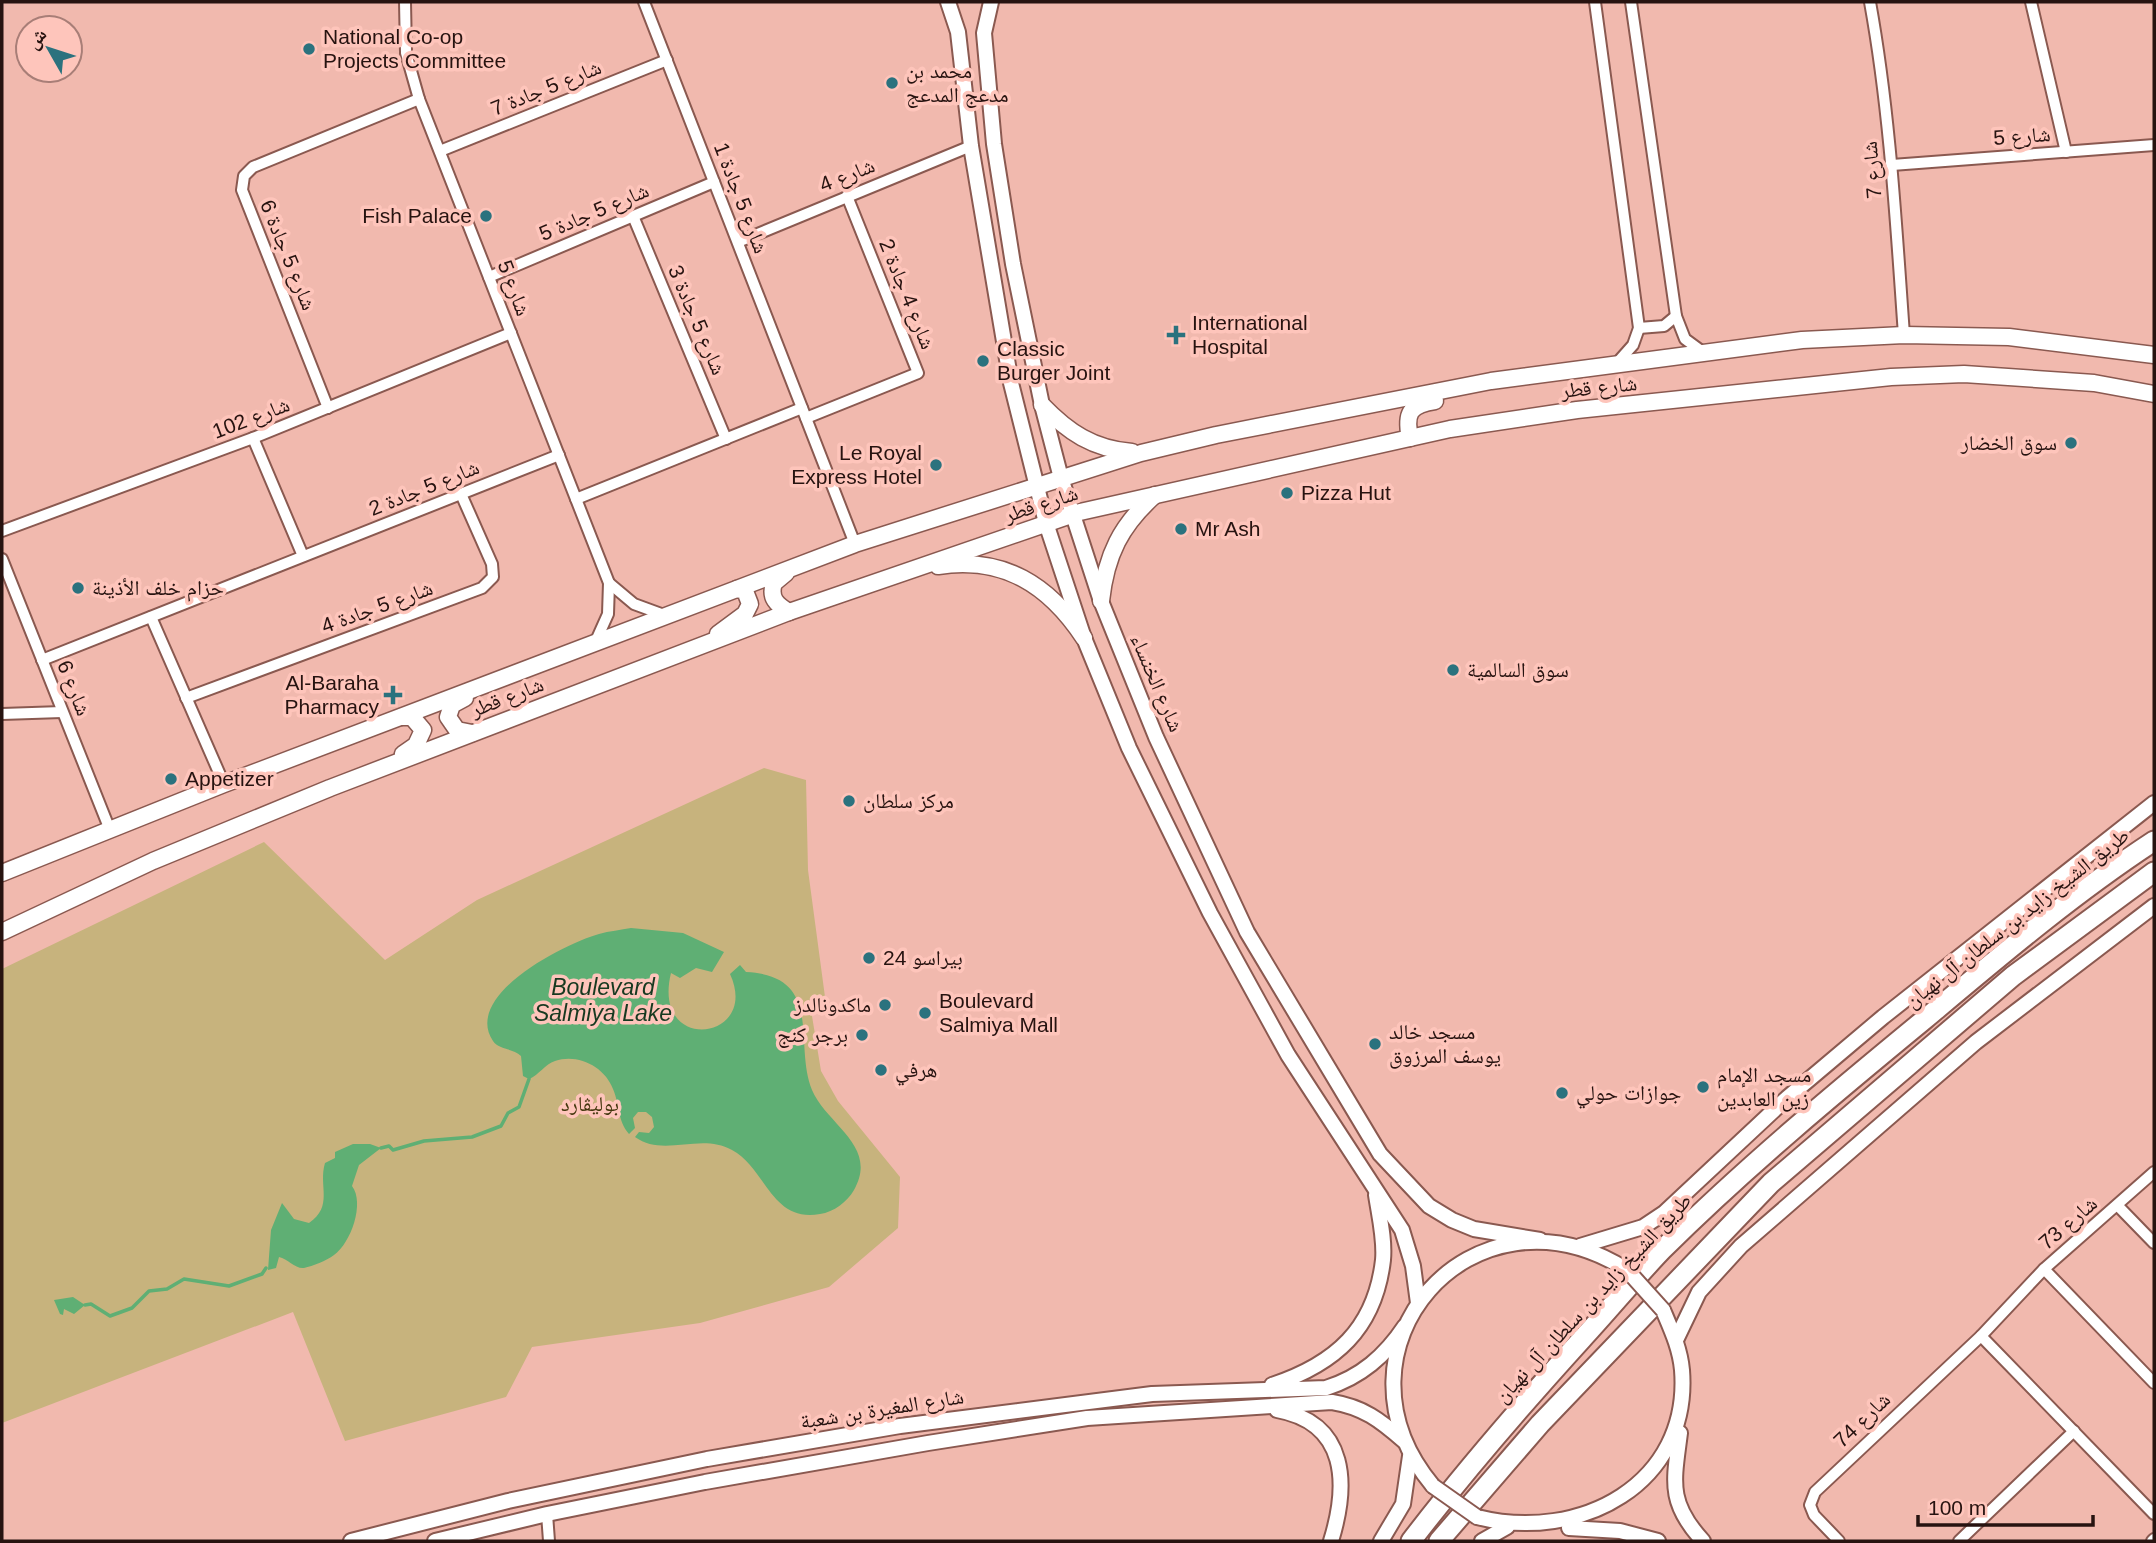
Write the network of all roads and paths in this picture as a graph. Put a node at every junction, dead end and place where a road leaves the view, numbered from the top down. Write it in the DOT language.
graph roads {
  1 [pos="405,2"];
  2 [pos="644,2"];
  3 [pos="948,2"];
  4 [pos="991,2"];
  5 [pos="1595,2"];
  6 [pos="1631,2"];
  7 [pos="1870,2"];
  8 [pos="2031,2"];
  9 [pos="667,60"];
  10 [pos="419,99"];
  11 [pos="2154,145"];
  12 [pos="971,146"];
  13 [pos="440,152"];
  14 [pos="2066,152"];
  15 [pos="1892,165"];
  16 [pos="714,182"];
  17 [pos="846,196"];
  18 [pos="633,216"];
  19 [pos="738,242"];
  20 [pos="489,277"];
  21 [pos="1676,316"];
  22 [pos="1639,328"];
  23 [pos="511,333"];
  24 [pos="1903,335"];
  25 [pos="1706,354"];
  26 [pos="2154,355"];
  27 [pos="1611,367"];
  28 [pos="1491,381"];
  29 [pos="2154,394"];
  30 [pos="1042,405"];
  31 [pos="328,408"];
  32 [pos="804,413"];
  33 [pos="253,438"];
  34 [pos="1410,438"];
  35 [pos="726,439"];
  36 [pos="1141,453"];
  37 [pos="559,455"];
  38 [pos="1061,478"];
  39 [pos="1037,485"];
  40 [pos="461,494"];
  41 [pos="1156,494"];
  42 [pos="576,499"];
  43 [pos="1073,514"];
  44 [pos="1046,523"];
  45 [pos="2,531"];
  46 [pos="855,544"];
  47 [pos="303,556"];
  48 [pos="2,559"];
  49 [pos="803,563"];
  50 [pos="911,569"];
  51 [pos="609,583"];
  52 [pos="737,589"];
  53 [pos="1101,601"];
  54 [pos="789,612"];
  55 [pos="664,615"];
  56 [pos="151,617"];
  57 [pos="1084,638"];
  58 [pos="595,643"];
  59 [pos="702,646"];
  60 [pos="42,660"];
  61 [pos="501,679"];
  62 [pos="186,698"];
  63 [pos="62,712"];
  64 [pos="2,714"];
  65 [pos="402,717"];
  66 [pos="472,733"];
  67 [pos="383,767"];
  68 [pos="224,785"];
  69 [pos="2154,803"];
  70 [pos="2154,828"];
  71 [pos="110,830"];
  72 [pos="2154,841"];
  73 [pos="2116,866"];
  74 [pos="2154,872"];
  75 [pos="2,873"];
  76 [pos="2154,906"];
  77 [pos="2,932"];
  78 [pos="2154,1172"];
  79 [pos="1376,1193"];
  80 [pos="2118,1206"];
  81 [pos="1540,1240"];
  82 [pos="2154,1242"];
  83 [pos="1580,1246"];
  84 [pos="2044,1269"];
  85 [pos="1418,1303"];
  86 [pos="1405,1326"];
  87 [pos="1981,1336"];
  88 [pos="1676,1339"];
  89 [pos="2154,1383"];
  90 [pos="1252,1392"];
  91 [pos="1682,1399"];
  92 [pos="1262,1407"];
  93 [pos="2074,1431"];
  94 [pos="1404,1441"];
  95 [pos="1410,1455"];
  96 [pos="547,1514"];
  97 [pos="2154,1514"];
  98 [pos="1507,1527"];
  99 [pos="1560,1528"];
  100 [pos="351,1541"];
  101 [pos="435,1541"];
  102 [pos="549,1541"];
  103 [pos="1331,1541"];
  104 [pos="1381,1541"];
  105 [pos="1411,1541"];
  106 [pos="1439,1541"];
  107 [pos="1482,1541"];
  108 [pos="1658,1541"];
  109 [pos="1703,1541"];
  110 [pos="1839,1541"];
  111 [pos="1959,1541"];
  1 -- 10 [label="street, شارع 5"];
  2 -- 9 [label="street, شارع 5 جادة 1"];
  3 -- 12 [label="main road"];
  4 -- 30 [label="main road, شارع الخنساء"];
  5 -- 22 [label="street"];
  6 -- 21 [label="street"];
  7 -- 15 [label="street, شارع 7"];
  8 -- 14 [label="street"];
  9 -- 13 [label="street, شارع 5 جادة 7"];
  9 -- 16 [label="street, شارع 5 جادة 1"];
  10 -- 13 [label="street, شارع 5"];
  10 -- 31 [label="street, شارع 5 جادة 6"];
  11 -- 14 [label="street, شارع 5"];
  12 -- 17 [label="street, شارع 4"];
  12 -- 39 [label="main road"];
  13 -- 20 [label="street, شارع 5"];
  14 -- 15 [label="street, شارع 5"];
  15 -- 24 [label="street, شارع 7"];
  16 -- 18 [label="street, شارع 5 جادة 5"];
  16 -- 19 [label="street, شارع 5 جادة 1"];
  17 -- 19 [label="street, شارع 4"];
  17 -- 32 [label="street, شارع 4 جادة 2"];
  18 -- 20 [label="street, شارع 5 جادة 5"];
  18 -- 35 [label="street, شارع 5 جادة 3"];
  19 -- 32 [label="street, شارع 5 جادة 1"];
  20 -- 23 [label="street, شارع 5"];
  21 -- 22 [label="street"];
  21 -- 25 [label="street"];
  22 -- 27 [label="street"];
  23 -- 31 [label="street, شارع 102"];
  23 -- 37 [label="street, شارع 5"];
  24 -- 25 [label="main road, شارع قطر"];
  24 -- 26 [label="main road, شارع قطر"];
  25 -- 27 [label="main road, شارع قطر"];
  27 -- 28 [label="main road, شارع قطر"];
  28 -- 34 [label="main road"];
  28 -- 36 [label="main road, شارع قطر"];
  29 -- 34 [label="main road, شارع قطر"];
  30 -- 36 [label="main road"];
  30 -- 38 [label="main road, شارع الخنساء"];
  31 -- 33 [label="street, شارع 102"];
  32 -- 35 [label="street"];
  32 -- 46 [label="street, شارع 5 جادة 1"];
  33 -- 45 [label="street, شارع 102"];
  33 -- 47 [label="street"];
  34 -- 41 [label="main road, شارع قطر"];
  35 -- 42 [label="street"];
  36 -- 38 [label="main road, شارع قطر"];
  37 -- 40 [label="street, شارع 5 جادة 2"];
  37 -- 42 [label="street, شارع 5"];
  38 -- 39 [label="main road, شارع قطر"];
  38 -- 43 [label="main road, شارع الخنساء"];
  39 -- 44 [label="main road"];
  39 -- 46 [label="main road, شارع قطر"];
  40 -- 47 [label="street, شارع 5 جادة 2"];
  40 -- 62 [label="street, شارع 5 جادة 4"];
  41 -- 43 [label="main road, شارع قطر"];
  41 -- 53 [label="main road"];
  42 -- 51 [label="street, شارع 5"];
  43 -- 44 [label="main road, شارع قطر"];
  43 -- 53 [label="main road, شارع الخنساء"];
  44 -- 50 [label="main road, شارع قطر"];
  44 -- 57 [label="main road"];
  46 -- 49 [label="main road, شارع قطر"];
  47 -- 56 [label="street, شارع 5 جادة 2"];
  48 -- 60 [label="street, شارع 6"];
  49 -- 52 [label="main road, شارع قطر"];
  49 -- 54 [label="main road"];
  50 -- 54 [label="main road, شارع قطر"];
  50 -- 57 [label="main road"];
  51 -- 55 [label="street, شارع 5"];
  51 -- 58 [label="street, شارع 5"];
  52 -- 55 [label="main road, شارع قطر"];
  52 -- 59 [label="main road"];
  53 -- 81 [label="main road, شارع الخنساء"];
  54 -- 59 [label="main road, شارع قطر"];
  55 -- 58 [label="main road, شارع قطر"];
  56 -- 60 [label="street, شارع 5 جادة 2"];
  56 -- 62 [label="street"];
  57 -- 79 [label="main road"];
  58 -- 61 [label="main road, شارع قطر"];
  59 -- 66 [label="main road, شارع قطر"];
  60 -- 63 [label="street, شارع 6"];
  61 -- 65 [label="main road, شارع قطر"];
  61 -- 66 [label="main road"];
  62 -- 68 [label="street"];
  63 -- 64 [label="street"];
  63 -- 71 [label="street, شارع 6"];
  65 -- 67 [label="main road"];
  65 -- 68 [label="main road, شارع قطر"];
  66 -- 67 [label="main road, شارع قطر"];
  67 -- 77 [label="main road, شارع قطر"];
  68 -- 71 [label="main road, شارع قطر"];
  69 -- 83 [label="main road"];
  70 -- 73 [label="highway"];
  71 -- 75 [label="main road, شارع قطر"];
  72 -- 73 [label="highway, طريق الشيخ زايد بن سلطان آل نهيان"];
  73 -- 105 [label="highway, طريق الشيخ زايد بن سلطان آل نهيان"];
  74 -- 106 [label="highway, طريق الشيخ زايد بن سلطان آل نهيان"];
  76 -- 88 [label="main road"];
  78 -- 80 [label="street, شارع 73"];
  79 -- 85 [label="main road"];
  79 -- 90 [label="main road"];
  80 -- 82 [label="street, شارع 73"];
  80 -- 84 [label="street, شارع 73"];
  81 -- 83 [label="main road"];
  81 -- 85 [label="main road"];
  83 -- 88 [label="main road, bridge"];
  84 -- 87 [label="street, شارع 74"];
  84 -- 89 [label="street"];
  85 -- 86 [label="main road"];
  86 -- 90 [label="main road, شارع المغيرة بن شعبة"];
  86 -- 94 [label="main road"];
  87 -- 93 [label="street"];
  87 -- 110 [label="street, شارع 74"];
  88 -- 91 [label="main road"];
  90 -- 100 [label="main road, شارع المغيرة بن شعبة"];
  91 -- 99 [label="main road"];
  91 -- 109 [label="main road"];
  92 -- 94 [label="main road, شارع المغيرة بن شعبة"];
  92 -- 96 [label="main road, شارع المغيرة بن شعبة"];
  92 -- 103 [label="main road"];
  93 -- 97 [label="street"];
  93 -- 111 [label="street"];
  94 -- 95 [label="main road"];
  95 -- 98 [label="main road, bridge"];
  95 -- 104 [label="main road"];
  96 -- 101 [label="main road, شارع المغيرة بن شعبة"];
  96 -- 102 [label="street"];
  98 -- 99 [label="main road"];
  98 -- 107 [label="main road"];
  99 -- 108 [label="main road"];
}
